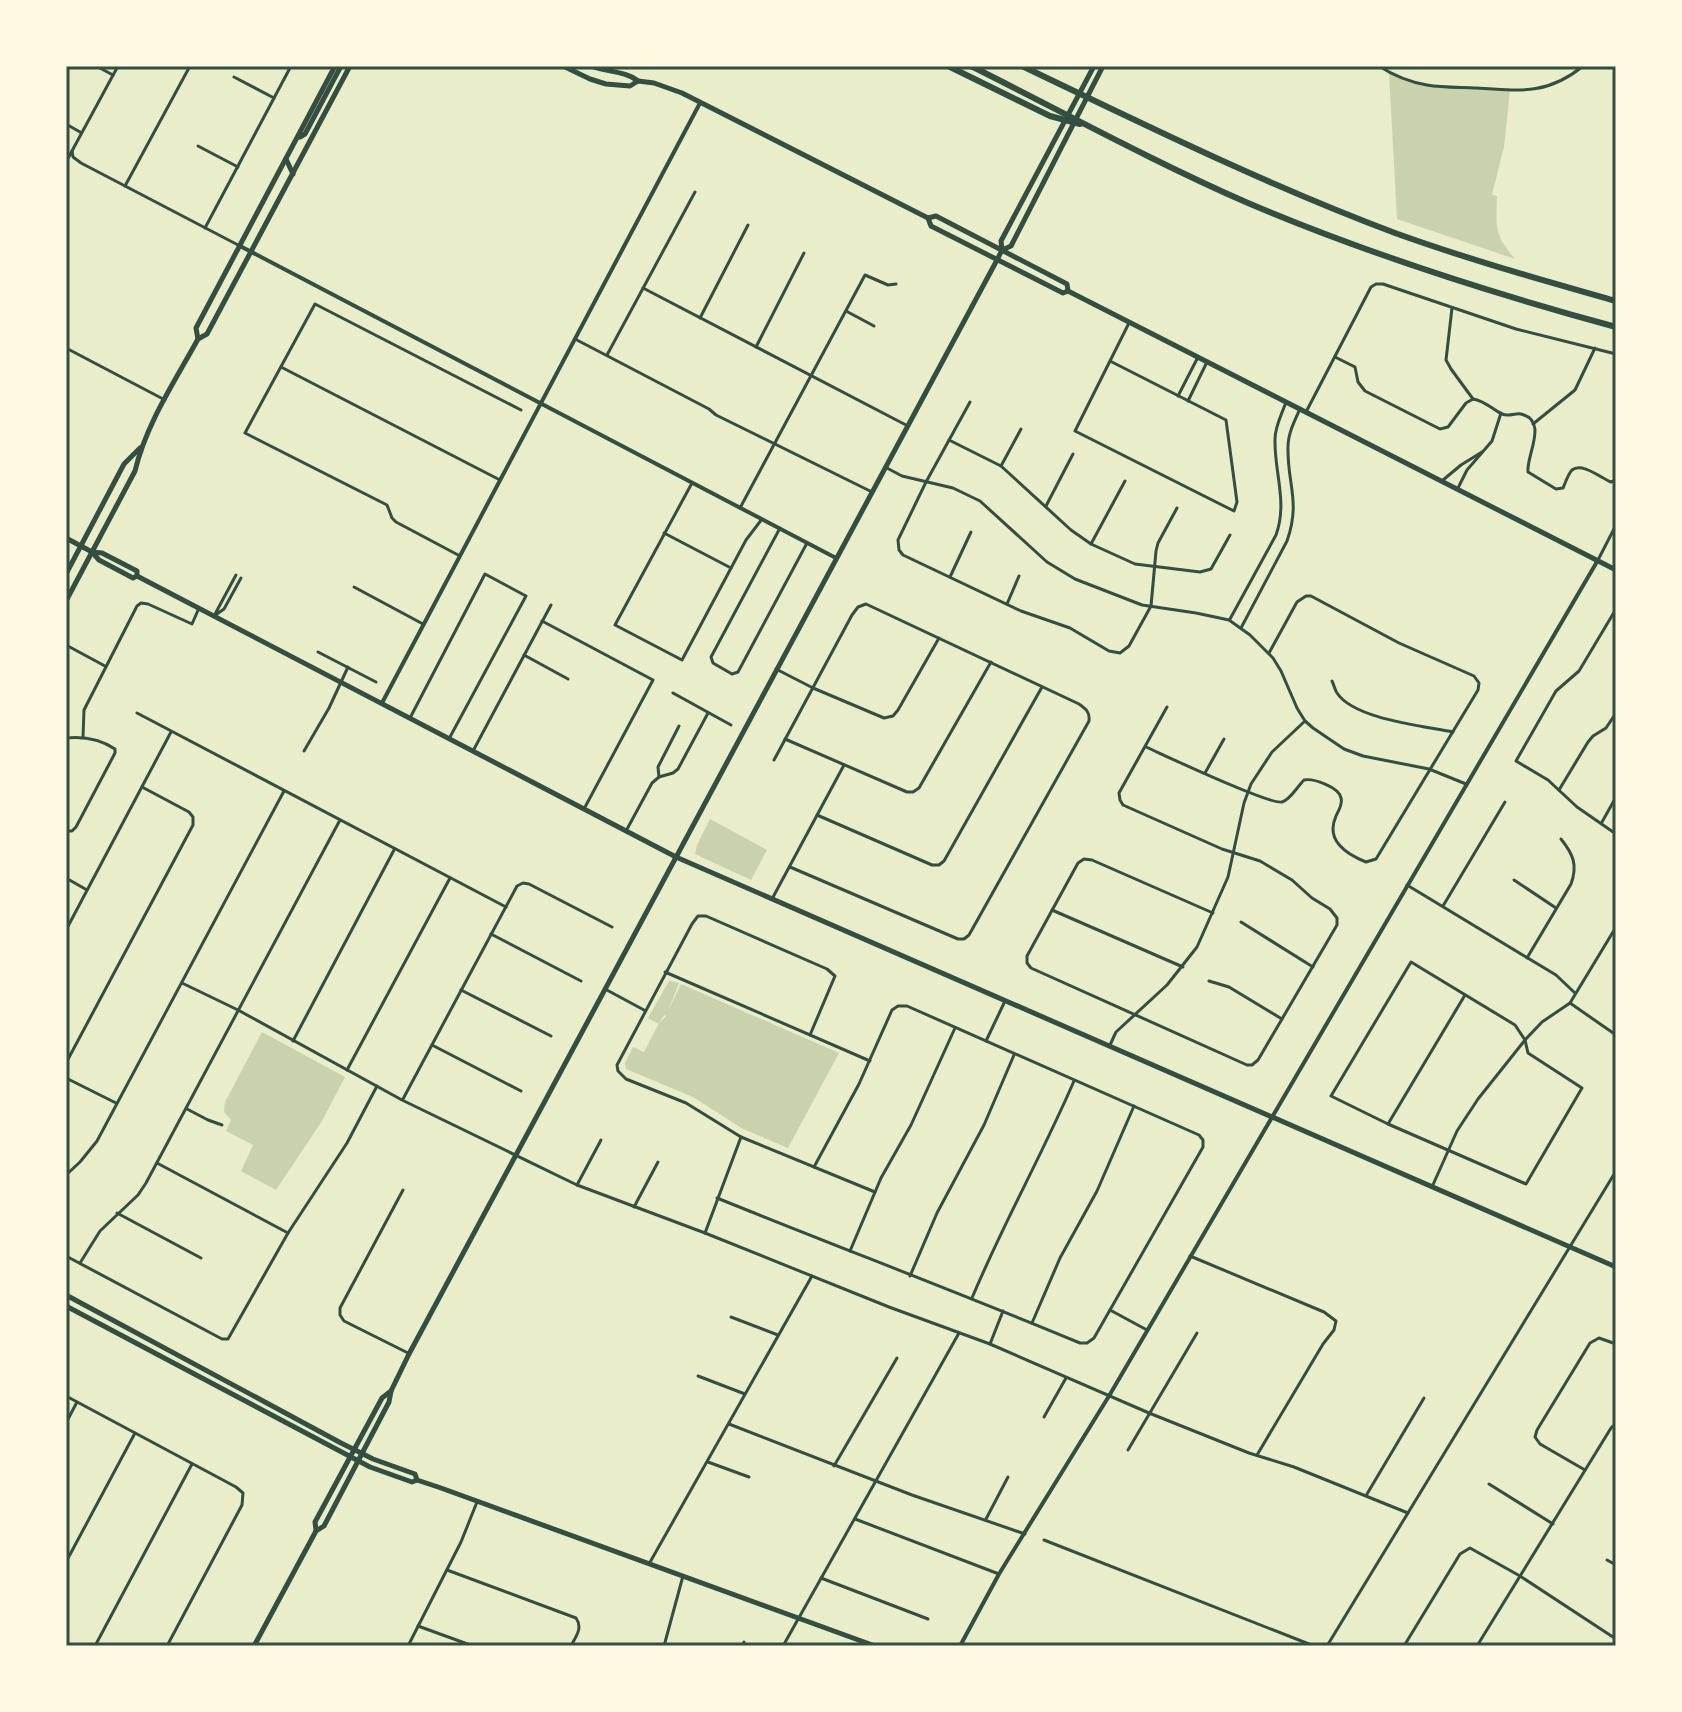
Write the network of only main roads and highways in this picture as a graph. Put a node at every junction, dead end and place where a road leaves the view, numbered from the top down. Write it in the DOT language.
graph roads {
  1 [pos="338,66"];
  2 [pos="350,66"];
  3 [pos="563,66"];
  4 [pos="591,66"];
  5 [pos="948,66"];
  6 [pos="971,66"];
  7 [pos="1022,66"];
  8 [pos="1094,66"];
  9 [pos="1103,66"];
  10 [pos="1093,76"];
  11 [pos="638,81"];
  12 [pos="323,99"];
  13 [pos="331,103"];
  14 [pos="1091,127"];
  15 [pos="296,140"];
  16 [pos="286,159"];
  17 [pos="293,174"];
  18 [pos="928,218"];
  19 [pos="1002,250"];
  20 [pos="997,260"];
  21 [pos="1068,291"];
  22 [pos="1616,301"];
  23 [pos="1616,327"];
  24 [pos="198,339"];
  25 [pos="140,448"];
  26 [pos="66,538"];
  27 [pos="81,546"];
  28 [pos="92,552"];
  29 [pos="1616,570"];
  30 [pos="66,574"];
  31 [pos="66,601"];
  32 [pos="676,857"];
  33 [pos="1616,1267"];
  34 [pos="66,1295"];
  35 [pos="66,1306"];
  36 [pos="391,1391"];
  37 [pos="257,1398"];
  38 [pos="253,1406"];
  39 [pos="354,1450"];
  40 [pos="362,1454"];
  41 [pos="350,1458"];
  42 [pos="358,1462"];
  43 [pos="417,1480"];
  44 [pos="316,1531"];
  45 [pos="254,1646"];
  46 [pos="875,1646"];
  1 -- 12 [label="main road"];
  1 -- 15 [label="main road"];
  2 -- 13 [label="main road"];
  3 -- 11 [label="main road"];
  4 -- 11 [label="main road"];
  5 -- 14 [label="highway"];
  6 -- 14 [label="highway"];
  7 -- 22 [label="highway"];
  8 -- 10 [label="main road"];
  9 -- 10 [label="main road"];
  10 -- 19 [label="main road"];
  10 -- 19 [label="main road"];
  11 -- 18 [label="main road"];
  12 -- 13 [label="main road"];
  12 -- 15 [label="main road"];
  13 -- 17 [label="main road"];
  14 -- 23 [label="highway"];
  15 -- 16 [label="main road"];
  16 -- 17 [label="main road"];
  16 -- 24 [label="main road"];
  17 -- 24 [label="main road"];
  18 -- 19 [label="main road"];
  18 -- 20 [label="main road"];
  19 -- 20 [label="main road"];
  19 -- 21 [label="main road"];
  20 -- 21 [label="main road"];
  20 -- 32 [label="main road"];
  21 -- 29 [label="main road"];
  24 -- 25 [label="main road"];
  25 -- 27 [label="main road"];
  25 -- 28 [label="main road"];
  26 -- 27 [label="main road"];
  27 -- 28 [label="main road"];
  27 -- 30 [label="main road"];
  28 -- 31 [label="main road"];
  28 -- 32 [label="main road"];
  32 -- 33 [label="main road"];
  32 -- 36 [label="main road"];
  34 -- 37 [label="main road"];
  35 -- 38 [label="main road"];
  36 -- 39 [label="main road"];
  36 -- 40 [label="main road"];
  37 -- 38 [label="main road"];
  37 -- 39 [label="main road"];
  38 -- 41 [label="main road"];
  39 -- 40 [label="main road"];
  39 -- 41 [label="main road"];
  40 -- 42 [label="main road"];
  40 -- 43 [label="main road"];
  41 -- 42 [label="main road"];
  41 -- 44 [label="main road"];
  42 -- 43 [label="main road"];
  42 -- 44 [label="main road"];
  43 -- 46 [label="main road"];
  44 -- 45 [label="main road"];
}
